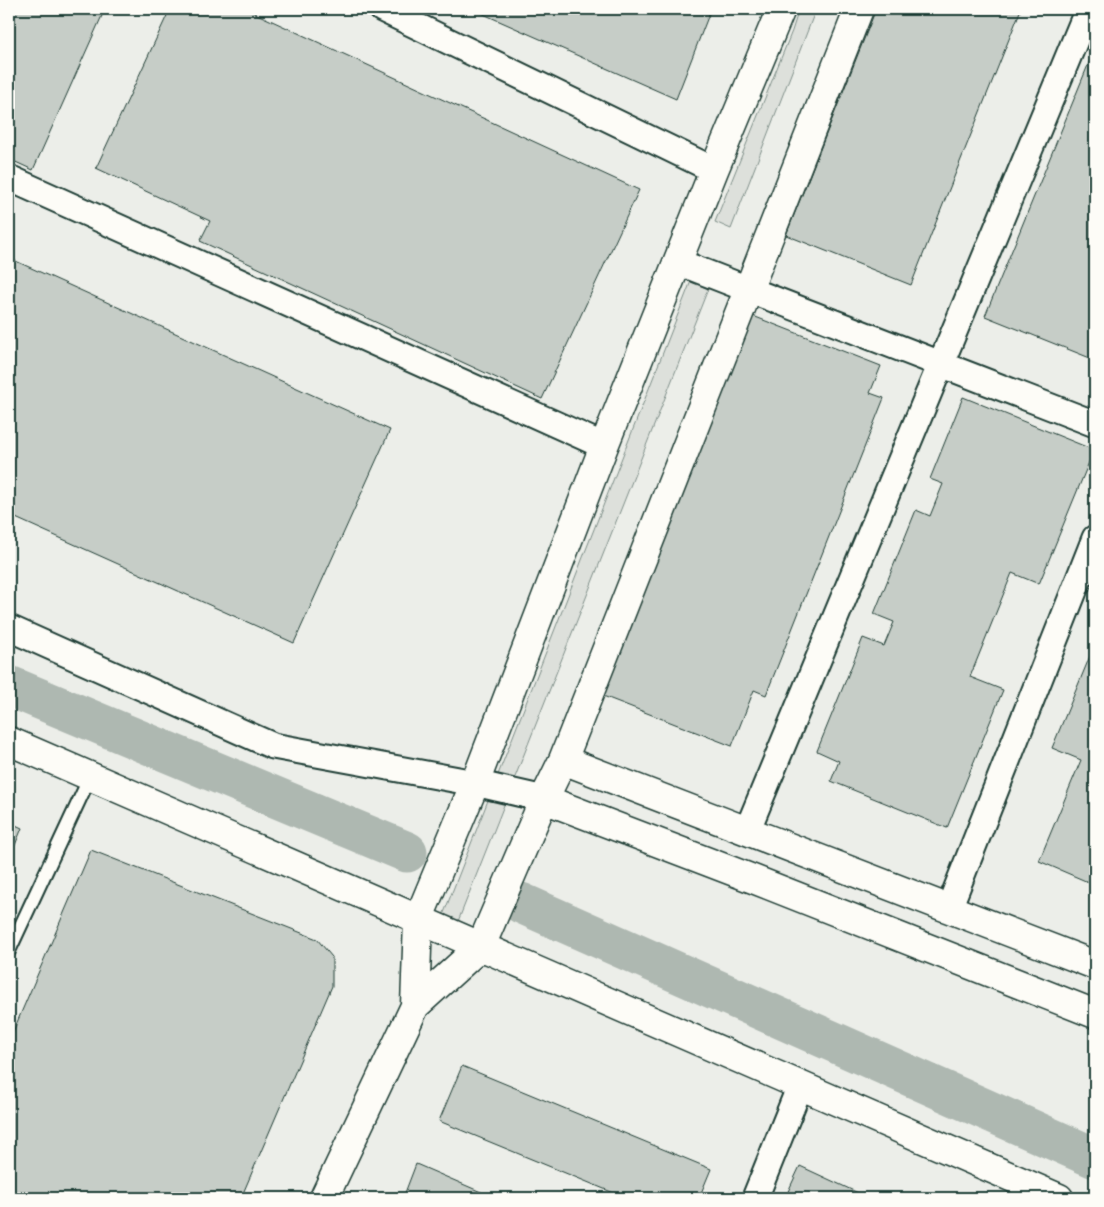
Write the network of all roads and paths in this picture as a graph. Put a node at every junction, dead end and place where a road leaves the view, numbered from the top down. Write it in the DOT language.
graph roads {
  1 [pos="382,9"];
  2 [pos="781,9"];
  3 [pos="859,9"];
  4 [pos="1088,9"];
  5 [pos="714,170"];
  6 [pos="9,178"];
  7 [pos="678,262"];
  8 [pos="748,289"];
  9 [pos="940,364"];
  10 [pos="1095,424"];
  11 [pos="604,446"];
  12 [pos="1095,538"];
  13 [pos="9,628"];
  14 [pos="9,741"];
  15 [pos="563,760"];
  16 [pos="90,777"];
  17 [pos="475,783"];
  18 [pos="544,799"];
  19 [pos="747,831"];
  20 [pos="949,908"];
  21 [pos="418,920"];
  22 [pos="481,946"];
  23 [pos="9,952"];
  24 [pos="1095,965"];
  25 [pos="415,1006"];
  26 [pos="1095,1014"];
  27 [pos="800,1086"];
  28 [pos="324,1198"];
  29 [pos="755,1198"];
  30 [pos="1059,1198"];
  1 -- 5 [label="street"];
  2 -- 5 [label="main road"];
  3 -- 8 [label="main road"];
  4 -- 9 [label="street"];
  5 -- 7 [label="main road"];
  6 -- 11 [label="street"];
  7 -- 8 [label="street"];
  7 -- 11 [label="main road"];
  8 -- 9 [label="street"];
  8 -- 15 [label="main road"];
  9 -- 10 [label="street"];
  9 -- 19 [label="street"];
  11 -- 17 [label="main road"];
  12 -- 20 [label="street"];
  13 -- 17 [label="street"];
  14 -- 16 [label="main road"];
  15 -- 18 [label="main road"];
  15 -- 19 [label="main road"];
  16 -- 21 [label="main road"];
  16 -- 23 [label="lane"];
  17 -- 18 [label="street"];
  17 -- 21 [label="main road"];
  18 -- 22 [label="main road"];
  18 -- 26 [label="main road"];
  19 -- 20 [label="main road"];
  20 -- 24 [label="main road"];
  21 -- 22 [label="main road"];
  21 -- 25 [label="main road"];
  22 -- 25 [label="main road"];
  22 -- 27 [label="main road"];
  25 -- 28 [label="main road"];
  27 -- 29 [label="street"];
  27 -- 30 [label="main road"];
}
